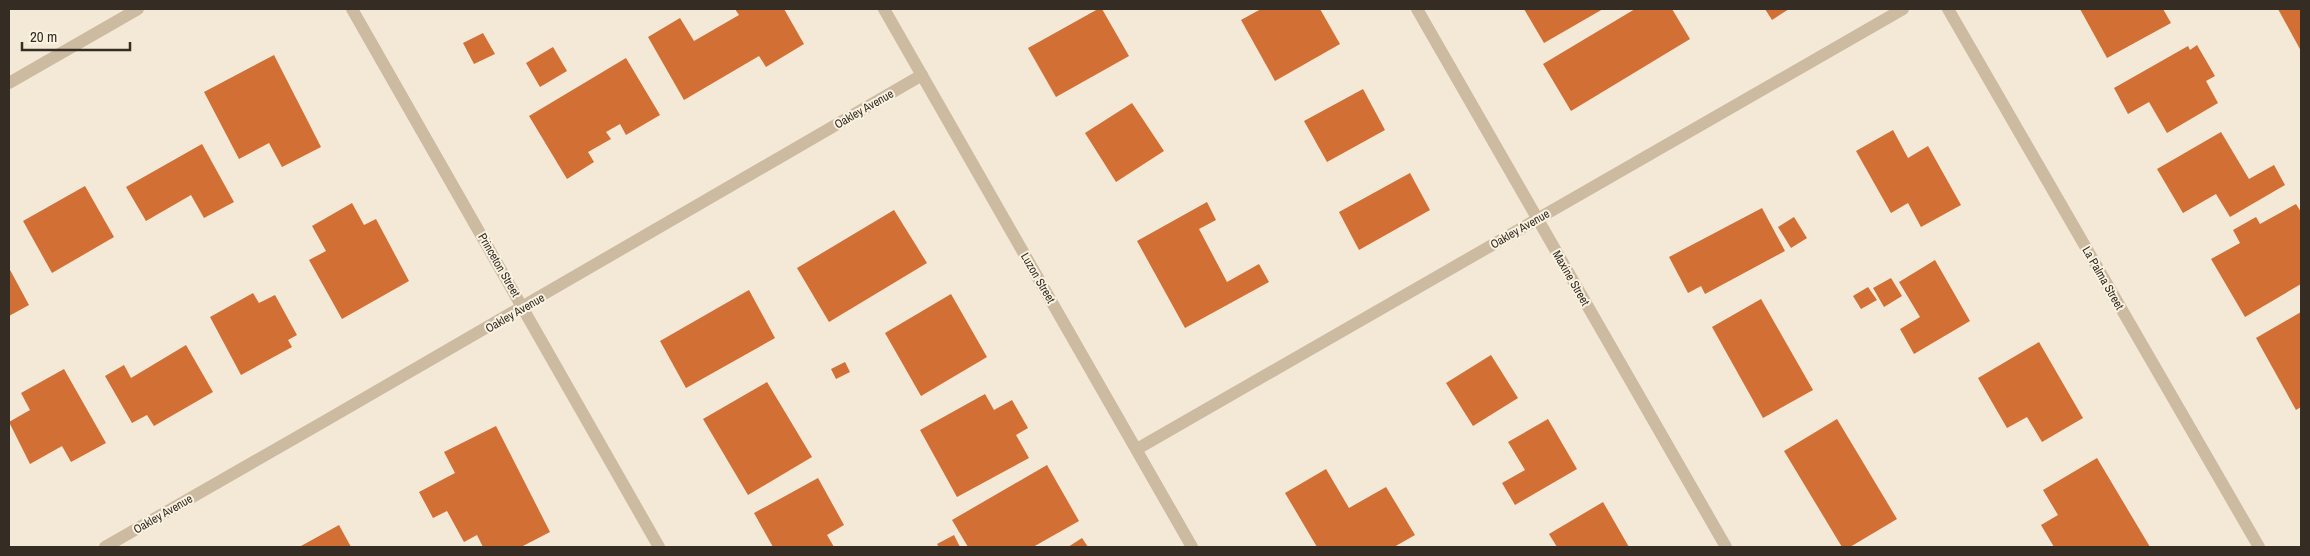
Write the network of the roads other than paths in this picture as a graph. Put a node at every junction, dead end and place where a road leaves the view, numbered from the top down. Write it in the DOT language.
graph roads {
  1 [pos="138,9"];
  2 [pos="352,9"];
  3 [pos="884,9"];
  4 [pos="1417,9"];
  5 [pos="1903,9"];
  6 [pos="1948,9"];
  7 [pos="922,75"];
  8 [pos="9,83"];
  9 [pos="1537,219"];
  10 [pos="524,308"];
  11 [pos="1137,449"];
  12 [pos="126,536"];
  13 [pos="105,547"];
  14 [pos="133,547"];
  15 [pos="659,547"];
  16 [pos="1192,547"];
  17 [pos="1726,547"];
  18 [pos="2259,547"];
  1 -- 8 [label="street"];
  2 -- 10 [label="street, Princeton Street"];
  3 -- 7 [label="street, Luzon Street"];
  4 -- 9 [label="street, Maxine Street"];
  5 -- 9 [label="street, Oakley Avenue"];
  6 -- 18 [label="street, La Palma Street"];
  7 -- 10 [label="street, Oakley Avenue"];
  7 -- 11 [label="street, Luzon Street"];
  9 -- 11 [label="street, Oakley Avenue"];
  9 -- 17 [label="street, Maxine Street"];
  10 -- 12 [label="street, Oakley Avenue"];
  10 -- 15 [label="street, Princeton Street"];
  11 -- 16 [label="street, Luzon Street"];
  12 -- 13 [label="street, Oakley Avenue"];
  12 -- 14 [label="street"];
}
